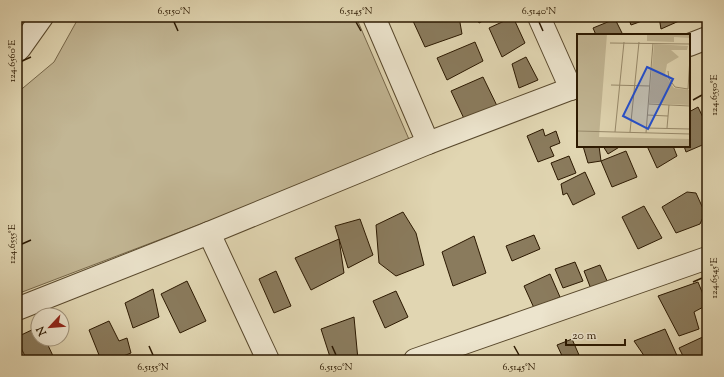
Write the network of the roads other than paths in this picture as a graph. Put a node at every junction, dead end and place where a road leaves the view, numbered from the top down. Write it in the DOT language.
graph roads {
  1 [pos="42,17"];
  2 [pos="374,17"];
  3 [pos="539,17"];
  4 [pos="707,38"];
  5 [pos="690,45"];
  6 [pos="17,51"];
  7 [pos="574,88"];
  8 [pos="428,143"];
  9 [pos="209,233"];
  10 [pos="707,258"];
  11 [pos="17,309"];
  12 [pos="268,360"];
  13 [pos="415,360"];
  1 -- 6 [label="street"];
  2 -- 8 [label="street"];
  3 -- 7 [label="street"];
  4 -- 5 [label="street"];
  7 -- 8 [label="street"];
  8 -- 9 [label="street"];
  9 -- 11 [label="street"];
  9 -- 12 [label="street"];
  10 -- 13 [label="street"];
}
